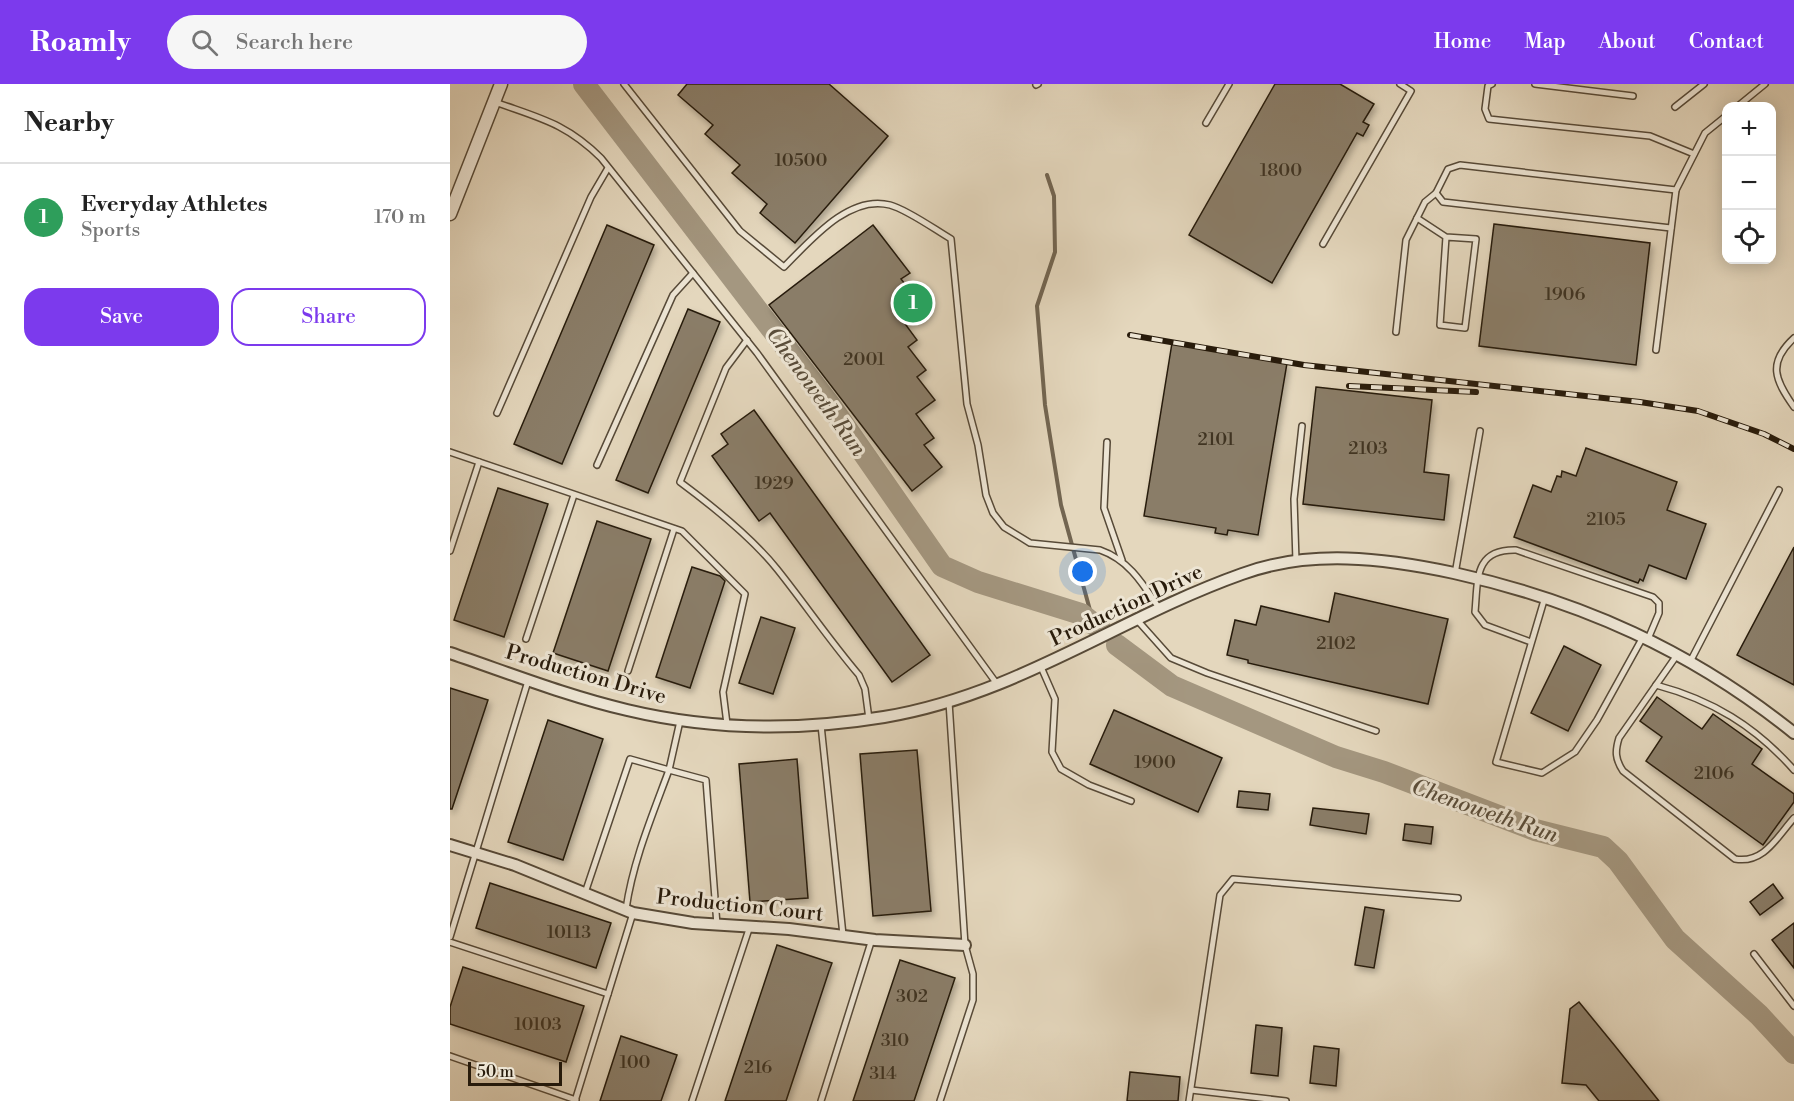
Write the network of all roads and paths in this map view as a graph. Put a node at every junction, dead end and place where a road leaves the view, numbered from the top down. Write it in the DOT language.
graph roads {
  1 [pos="501,84"];
  2 [pos="624,84"];
  3 [pos="1228,84"];
  4 [pos="1400,84"];
  5 [pos="1492,84"];
  6 [pos="1535,84"];
  7 [pos="1704,84"];
  8 [pos="1765,84"];
  9 [pos="1633,96"];
  10 [pos="495,102"];
  11 [pos="1743,102"];
  12 [pos="1675,107"];
  13 [pos="1722,119"];
  14 [pos="1206,123"];
  15 [pos="1694,154"];
  16 [pos="608,168"];
  17 [pos="1676,190"];
  18 [pos="1436,194"];
  19 [pos="450,214"];
  20 [pos="1417,218"];
  21 [pos="1671,228"];
  22 [pos="1446,237"];
  23 [pos="1323,244"];
  24 [pos="693,273"];
  25 [pos="1396,332"];
  26 [pos="747,340"];
  27 [pos="1793,341"];
  28 [pos="1656,350"];
  29 [pos="1794,407"];
  30 [pos="497,413"];
  31 [pos="1302,426"];
  32 [pos="1480,431"];
  33 [pos="1107,442"];
  34 [pos="450,452"];
  35 [pos="480,462"];
  36 [pos="597,465"];
  37 [pos="1779,490"];
  38 [pos="574,495"];
  39 [pos="674,529"];
  40 [pos="450,551"];
  41 [pos="1122,560"];
  42 [pos="1296,561"];
  43 [pos="1455,573"];
  44 [pos="1478,579"];
  45 [pos="1545,596"];
  46 [pos="1161,610"];
  47 [pos="1138,621"];
  48 [pos="1645,638"];
  49 [pos="526,639"];
  50 [pos="1532,642"];
  51 [pos="450,653"];
  52 [pos="1677,655"];
  53 [pos="1690,662"];
  54 [pos="1041,667"];
  55 [pos="628,671"];
  56 [pos="528,680"];
  57 [pos="1656,685"];
  58 [pos="998,686"];
  59 [pos="949,702"];
  60 [pos="680,719"];
  61 [pos="869,719"];
  62 [pos="727,724"];
  63 [pos="821,725"];
  64 [pos="1376,731"];
  65 [pos="1794,733"];
  66 [pos="669,770"];
  67 [pos="1794,770"];
  68 [pos="1131,801"];
  69 [pos="1794,818"];
  70 [pos="450,845"];
  71 [pos="475,852"];
  72 [pos="585,893"];
  73 [pos="1458,898"];
  74 [pos="629,911"];
  75 [pos="717,925"];
  76 [pos="750,926"];
  77 [pos="843,936"];
  78 [pos="450,938"];
  79 [pos="872,939"];
  80 [pos="450,942"];
  81 [pos="965,945"];
  82 [pos="1754,954"];
  83 [pos="608,994"];
  84 [pos="1794,1006"];
  85 [pos="450,1056"];
  86 [pos="1191,1090"];
  87 [pos="576,1100"];
  88 [pos="692,1101"];
  89 [pos="821,1101"];
  90 [pos="940,1101"];
  91 [pos="1189,1101"];
  92 [pos="1286,1101"];
  1 -- 10 [label="street"];
  2 -- 41 [label="lane"];
  3 -- 14 [label="lane"];
  4 -- 23 [label="lane"];
  5 -- 15 [label="lane"];
  6 -- 9 [label="lane"];
  7 -- 12 [label="lane"];
  8 -- 11 [label="lane"];
  10 -- 16 [label="lane"];
  10 -- 19 [label="street"];
  13 -- 15 [label="lane"];
  15 -- 17 [label="lane"];
  16 -- 24 [label="lane"];
  16 -- 30 [label="lane"];
  17 -- 18 [label="lane"];
  17 -- 21 [label="lane"];
  18 -- 20 [label="lane"];
  18 -- 21 [label="lane"];
  20 -- 22 [label="lane"];
  20 -- 25 [label="lane"];
  21 -- 28 [label="lane"];
  22 -- 22 [label="lane"];
  24 -- 26 [label="lane"];
  24 -- 36 [label="lane"];
  26 -- 58 [label="lane"];
  26 -- 61 [label="lane"];
  27 -- 29 [label="lane"];
  31 -- 42 [label="lane"];
  32 -- 43 [label="lane"];
  33 -- 41 [label="lane"];
  34 -- 35 [label="lane"];
  35 -- 38 [label="lane"];
  35 -- 40 [label="lane"];
  37 -- 53 [label="lane"];
  38 -- 39 [label="lane"];
  38 -- 49 [label="lane"];
  39 -- 55 [label="lane"];
  39 -- 62 [label="lane"];
  41 -- 46 [label="lane"];
  42 -- 43 [label="street, Production Drive"];
  42 -- 46 [label="street, Production Drive"];
  43 -- 44 [label="street, Production Drive"];
  44 -- 45 [label="street, Production Drive"];
  44 -- 48 [label="lane"];
  44 -- 50 [label="lane"];
  45 -- 48 [label="street, Production Drive"];
  45 -- 50 [label="lane"];
  46 -- 47 [label="street, Production Drive"];
  47 -- 54 [label="street, Production Drive"];
  47 -- 64 [label="lane"];
  48 -- 50 [label="lane"];
  48 -- 52 [label="street, Production Drive"];
  51 -- 56 [label="street, Production Drive"];
  52 -- 53 [label="street, Production Drive"];
  52 -- 57 [label="lane"];
  53 -- 65 [label="street, Production Drive"];
  54 -- 58 [label="street, Production Drive"];
  54 -- 68 [label="lane"];
  56 -- 60 [label="street, Production Drive"];
  56 -- 71 [label="lane"];
  57 -- 67 [label="lane"];
  57 -- 69 [label="lane"];
  58 -- 59 [label="street, Production Drive"];
  59 -- 61 [label="street, Production Drive"];
  59 -- 81 [label="lane"];
  60 -- 62 [label="street, Production Drive"];
  60 -- 66 [label="lane"];
  61 -- 63 [label="street, Production Drive"];
  62 -- 63 [label="street, Production Drive"];
  63 -- 77 [label="lane"];
  66 -- 72 [label="lane"];
  66 -- 74 [label="lane"];
  66 -- 75 [label="lane"];
  70 -- 71 [label="street, Production Court"];
  71 -- 72 [label="street, Production Court"];
  71 -- 78 [label="lane"];
  72 -- 74 [label="street, Production Court"];
  73 -- 86 [label="lane"];
  74 -- 75 [label="street, Production Court"];
  74 -- 83 [label="lane"];
  75 -- 76 [label="street, Production Court"];
  76 -- 77 [label="street, Production Court"];
  76 -- 88 [label="lane"];
  77 -- 79 [label="street, Production Court"];
  79 -- 81 [label="street, Production Court"];
  79 -- 89 [label="lane"];
  80 -- 83 [label="lane"];
  81 -- 90 [label="lane"];
  82 -- 84 [label="lane"];
  83 -- 87 [label="lane"];
  85 -- 87 [label="lane"];
  86 -- 91 [label="lane"];
  86 -- 92 [label="lane"];
}
